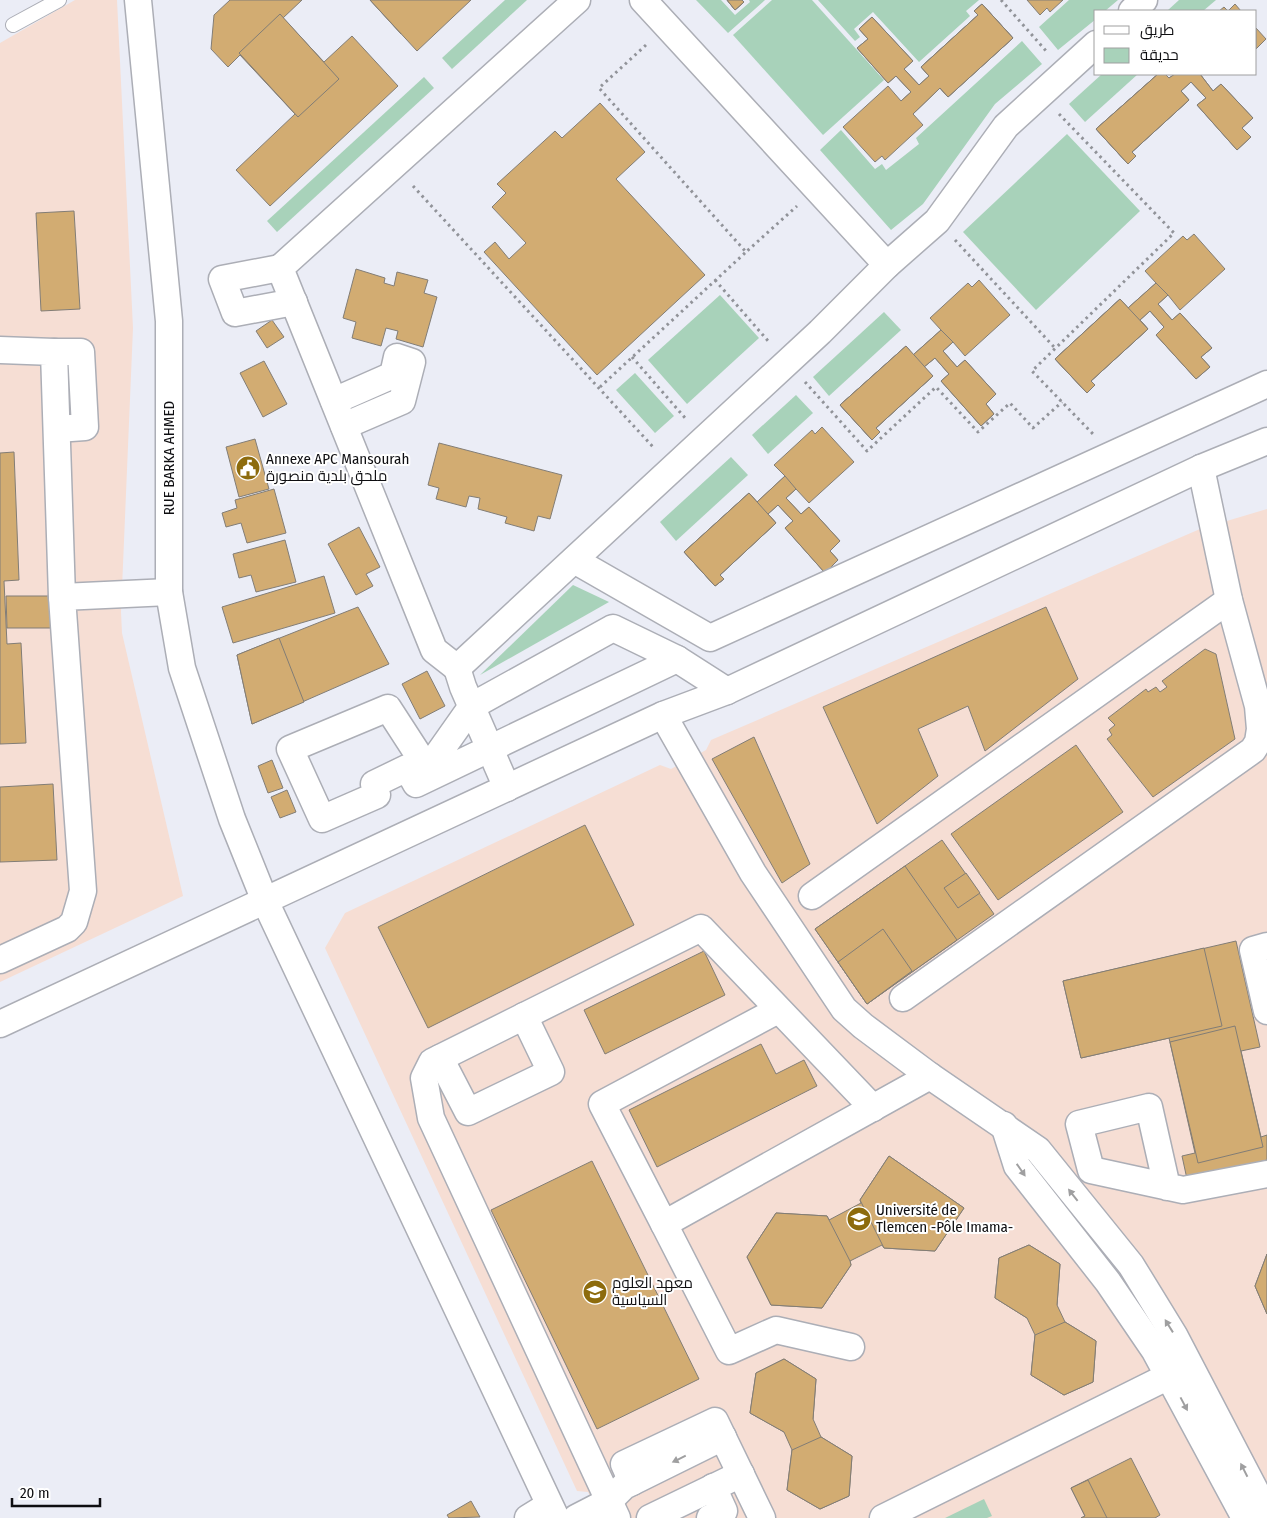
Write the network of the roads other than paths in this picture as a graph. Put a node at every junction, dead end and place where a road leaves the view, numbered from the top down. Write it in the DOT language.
graph roads {
  1 [pos="59,0"];
  2 [pos="138,0"];
  3 [pos="577,0"];
  4 [pos="643,0"];
  5 [pos="1144,0"];
  6 [pos="35,6"];
  7 [pos="1133,10"];
  8 [pos="13,25"];
  9 [pos="1094,46"];
  10 [pos="887,265"];
  11 [pos="280,268"];
  12 [pos="294,302"];
  13 [pos="0,350"];
  14 [pos="1267,384"];
  15 [pos="334,401"];
  16 [pos="344,426"];
  17 [pos="1267,441"];
  18 [pos="1201,468"];
  19 [pos="574,560"];
  20 [pos="169,592"];
  21 [pos="62,597"];
  22 [pos="1230,600"];
  23 [pos="677,659"];
  24 [pos="457,668"];
  25 [pos="728,691"];
  26 [pos="472,706"];
  27 [pos="662,715"];
  28 [pos="490,748"];
  29 [pos="436,757"];
  30 [pos="416,784"];
  31 [pos="506,788"];
  32 [pos="433,822"];
  33 [pos="812,896"];
  34 [pos="265,901"];
  35 [pos="1267,946"];
  36 [pos="0,960"];
  37 [pos="903,998"];
  38 [pos="778,1010"];
  39 [pos="1267,1011"];
  40 [pos="524,1016"];
  41 [pos="0,1024"];
  42 [pos="440,1058"];
  43 [pos="930,1076"];
  44 [pos="874,1108"];
  45 [pos="1267,1174"];
  46 [pos="1168,1187"];
  47 [pos="664,1224"];
  48 [pos="851,1347"];
  49 [pos="1179,1370"];
  50 [pos="741,1474"];
  51 [pos="713,1487"];
  52 [pos="613,1509"];
  53 [pos="552,1511"];
  54 [pos="1267,1513"];
  55 [pos="528,1518"];
  56 [pos="576,1518"];
  57 [pos="632,1518"];
  58 [pos="650,1518"];
  59 [pos="710,1518"];
  60 [pos="762,1518"];
  61 [pos="883,1518"];
  62 [pos="1245,1518"];
  1 -- 6 [label="lane"];
  2 -- 20 [label="street, RUE BARKA AHMED"];
  3 -- 11 [label="street"];
  4 -- 10 [label="street"];
  5 -- 7 [label="street"];
  6 -- 8 [label="lane"];
  9 -- 10 [label="street"];
  10 -- 19 [label="street"];
  11 -- 12 [label="street"];
  11 -- 12 [label="street"];
  12 -- 15 [label="street"];
  13 -- 21 [label="street"];
  14 -- 19 [label="street"];
  15 -- 16 [label="street"];
  15 -- 16 [label="street"];
  16 -- 24 [label="street"];
  17 -- 18 [label="street"];
  18 -- 22 [label="street"];
  18 -- 25 [label="street"];
  19 -- 24 [label="street"];
  20 -- 21 [label="street"];
  20 -- 34 [label="street, RUE BARKA AHMED"];
  21 -- 36 [label="street"];
  22 -- 33 [label="street"];
  22 -- 37 [label="street"];
  23 -- 25 [label="street"];
  23 -- 26 [label="street"];
  23 -- 28 [label="street"];
  24 -- 26 [label="street"];
  25 -- 27 [label="street"];
  26 -- 28 [label="street"];
  26 -- 29 [label="street"];
  27 -- 31 [label="street"];
  27 -- 43 [label="street"];
  28 -- 30 [label="street"];
  28 -- 31 [label="street"];
  29 -- 30 [label="street"];
  29 -- 30 [label="street"];
  30 -- 32 [label="street"];
  31 -- 32 [label="street"];
  32 -- 34 [label="street"];
  34 -- 41 [label="street"];
  34 -- 53 [label="street, RUE BARKA AHMED"];
  35 -- 39 [label="street"];
  38 -- 40 [label="street"];
  38 -- 44 [label="street"];
  38 -- 47 [label="street"];
  40 -- 42 [label="street"];
  40 -- 42 [label="street"];
  42 -- 52 [label="street"];
  43 -- 44 [label="street"];
  43 -- 49 [label="street"];
  44 -- 47 [label="street"];
  45 -- 46 [label="street"];
  47 -- 48 [label="street"];
  54 -- 49 [label="street, one-way"];
  49 -- 61 [label="street"];
  49 -- 62 [label="street, one-way"];
  50 -- 51 [label="street"];
  50 -- 52 [label="street"];
  50 -- 60 [label="street"];
  51 -- 58 [label="street"];
  51 -- 59 [label="street"];
  52 -- 56 [label="street"];
  52 -- 57 [label="street"];
  53 -- 55 [label="street"];
}
